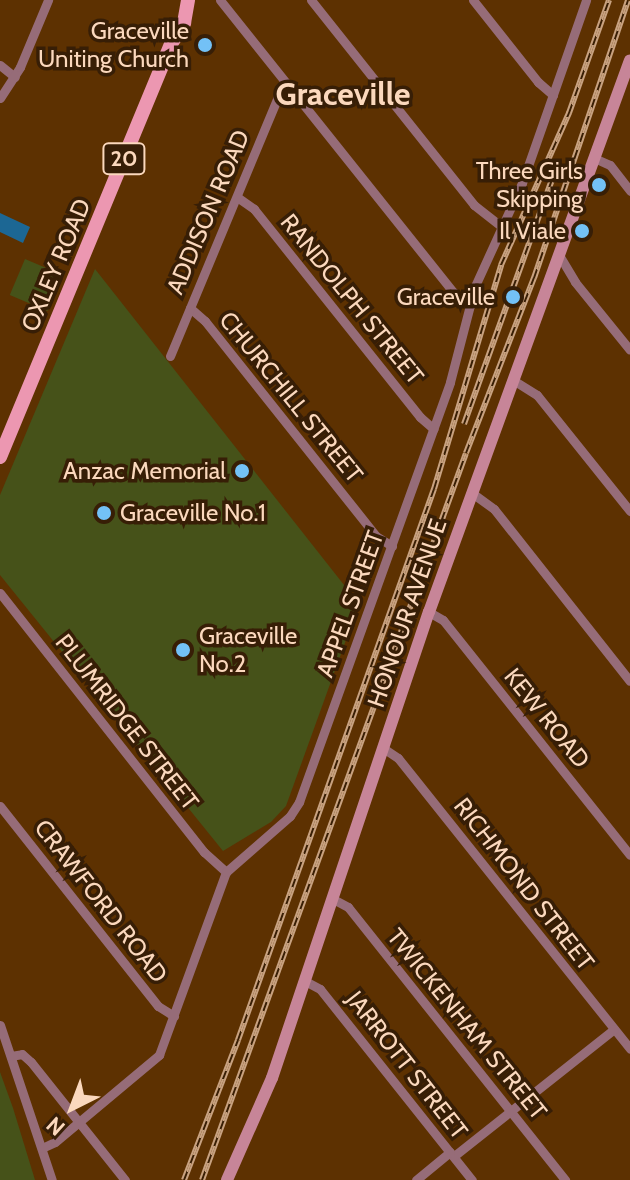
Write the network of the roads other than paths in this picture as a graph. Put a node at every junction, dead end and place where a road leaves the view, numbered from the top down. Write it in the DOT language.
graph roads {
  1 [pos="48,0"];
  2 [pos="220,0"];
  3 [pos="311,0"];
  4 [pos="473,0"];
  5 [pos="586,0"];
  6 [pos="171,44"];
  7 [pos="630,60"];
  8 [pos="0,65"];
  9 [pos="15,77"];
  10 [pos="287,84"];
  11 [pos="553,95"];
  12 [pos="0,98"];
  13 [pos="594,158"];
  14 [pos="630,191"];
  15 [pos="237,197"];
  16 [pos="501,226"];
  17 [pos="559,255"];
  18 [pos="551,277"];
  19 [pos="575,282"];
  20 [pos="471,305"];
  21 [pos="190,308"];
  22 [pos="630,350"];
  23 [pos="170,356"];
  24 [pos="513,380"];
  25 [pos="434,429"];
  26 [pos="0,457"];
  27 [pos="472,493"];
  28 [pos="630,511"];
  29 [pos="392,546"];
  30 [pos="0,593"];
  31 [pos="429,612"];
  32 [pos="630,681"];
  33 [pos="383,748"];
  34 [pos="0,806"];
  35 [pos="630,855"];
  36 [pos="226,872"];
  37 [pos="333,899"];
  38 [pos="305,981"];
  39 [pos="174,1016"];
  40 [pos="0,1025"];
  41 [pos="614,1029"];
  42 [pos="630,1049"];
  43 [pos="11,1056"];
  44 [pos="510,1111"];
  45 [pos="79,1122"];
  46 [pos="42,1148"];
  47 [pos="452,1154"];
  48 [pos="52,1180"];
  49 [pos="125,1180"];
  50 [pos="227,1180"];
  51 [pos="416,1180"];
  52 [pos="472,1180"];
  53 [pos="565,1180"];
  1 -- 9 [label="street"];
  2 -- 10 [label="street"];
  3 -- 16 [label="street"];
  4 -- 11 [label="street"];
  5 -- 11 [label="street, APPEL STREET"];
  6 -- 26 [label="main road, OXLEY ROAD / 20"];
  7 -- 13 [label="main road, HONOUR AVENUE"];
  8 -- 9 [label="street"];
  9 -- 12 [label="street"];
  10 -- 15 [label="street, ADDISON ROAD"];
  10 -- 20 [label="street"];
  11 -- 16 [label="street, APPEL STREET"];
  13 -- 14 [label="street"];
  13 -- 17 [label="main road, HONOUR AVENUE"];
  15 -- 21 [label="street, ADDISON ROAD"];
  15 -- 25 [label="street, RANDOLPH STREET"];
  16 -- 20 [label="street, APPEL STREET"];
  17 -- 18 [label="main road, HONOUR AVENUE"];
  17 -- 19 [label="street"];
  18 -- 19 [label="street"];
  18 -- 24 [label="main road, HONOUR AVENUE"];
  19 -- 22 [label="street"];
  20 -- 25 [label="street, APPEL STREET"];
  21 -- 23 [label="street, ADDISON ROAD"];
  21 -- 29 [label="street, CHURCHILL STREET"];
  24 -- 27 [label="main road, HONOUR AVENUE"];
  24 -- 28 [label="street"];
  25 -- 29 [label="street, APPEL STREET"];
  27 -- 31 [label="main road, HONOUR AVENUE"];
  27 -- 32 [label="street"];
  29 -- 36 [label="street, APPEL STREET"];
  30 -- 36 [label="street, PLUMRIDGE STREET"];
  31 -- 33 [label="main road, HONOUR AVENUE"];
  31 -- 35 [label="street, KEW ROAD"];
  33 -- 37 [label="main road, HONOUR AVENUE"];
  33 -- 41 [label="street, RICHMOND STREET"];
  34 -- 39 [label="street, CRAWFORD ROAD"];
  36 -- 39 [label="street, APPEL STREET"];
  37 -- 38 [label="main road, HONOUR AVENUE"];
  37 -- 44 [label="street, TWICKENHAM STREET"];
  38 -- 47 [label="street, JARROTT STREET"];
  38 -- 50 [label="main road, HONOUR AVENUE"];
  39 -- 45 [label="street, APPEL STREET"];
  40 -- 43 [label="street"];
  41 -- 42 [label="street, RICHMOND STREET"];
  41 -- 44 [label="street"];
  43 -- 45 [label="street"];
  43 -- 46 [label="street"];
  44 -- 47 [label="street"];
  44 -- 53 [label="street, TWICKENHAM STREET"];
  45 -- 46 [label="street, APPEL STREET"];
  45 -- 49 [label="street"];
  46 -- 48 [label="street"];
  47 -- 51 [label="street"];
  47 -- 52 [label="street, JARROTT STREET"];
}
